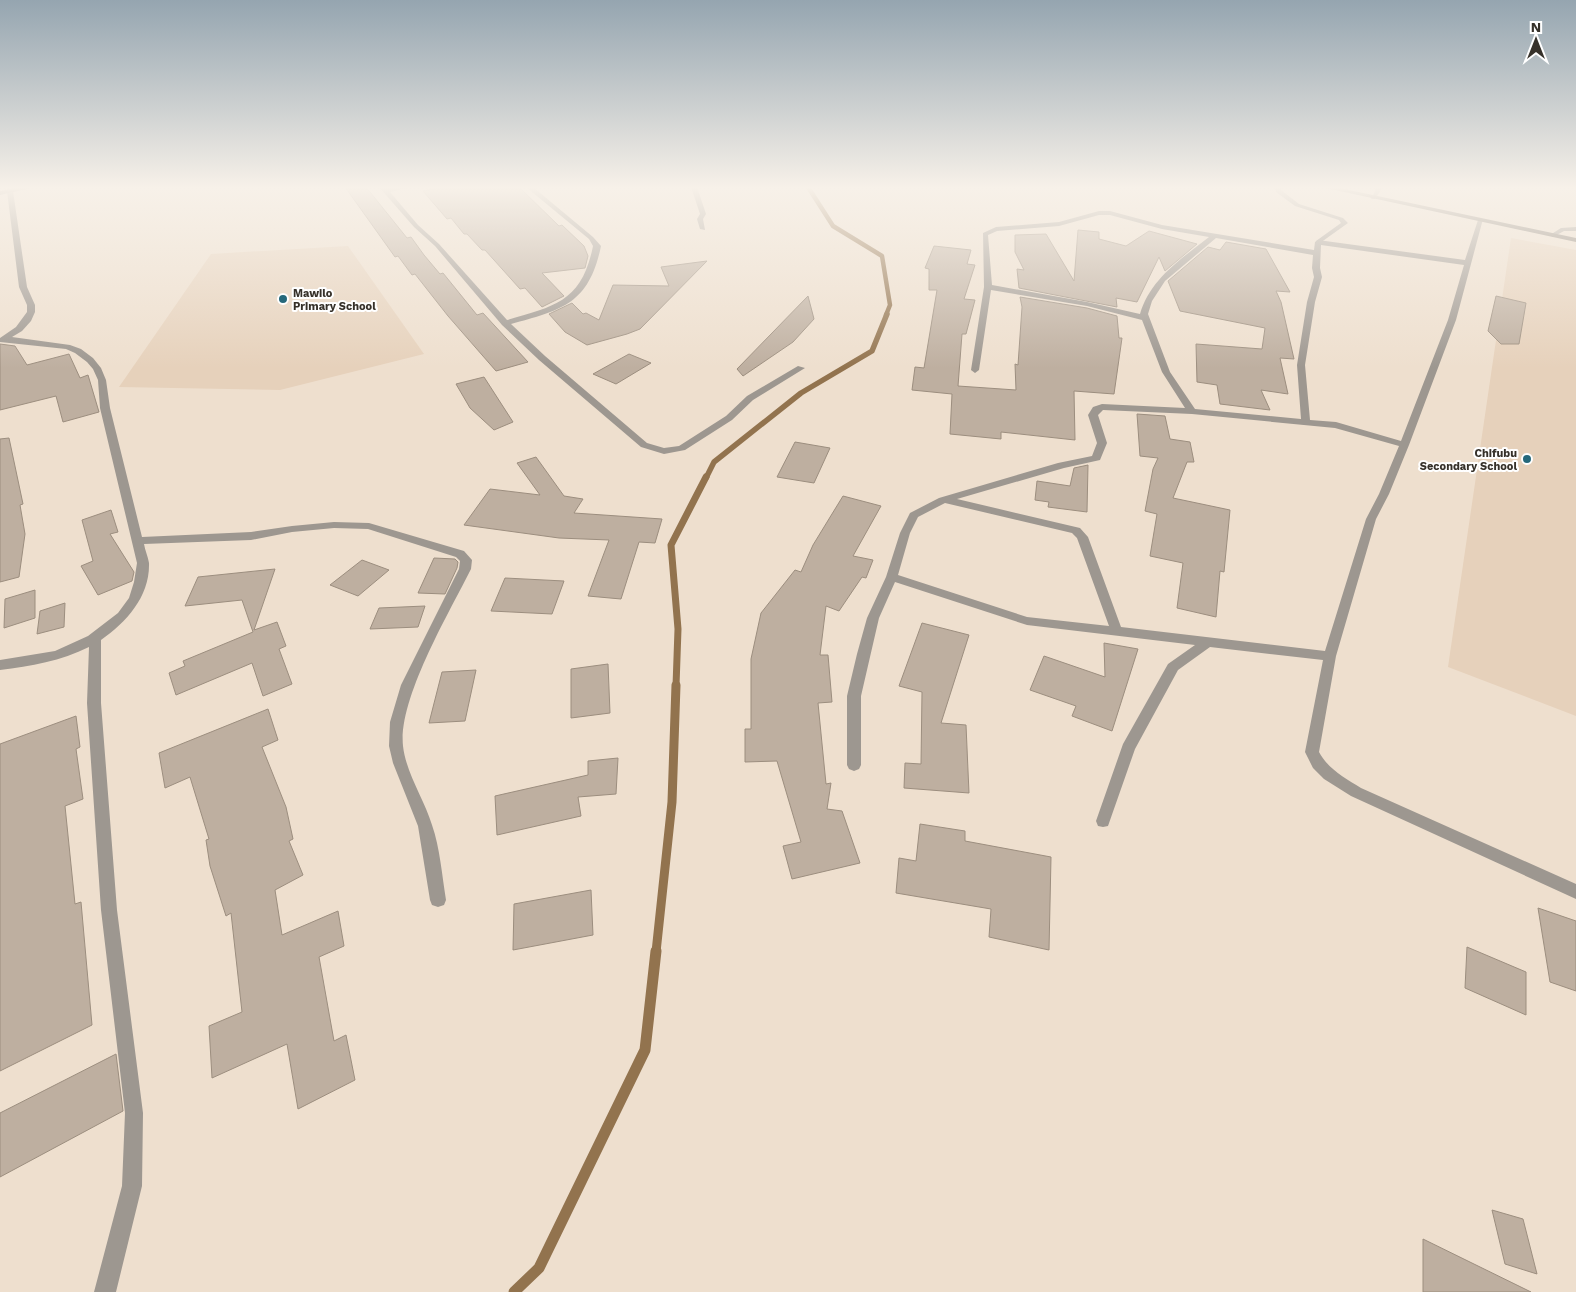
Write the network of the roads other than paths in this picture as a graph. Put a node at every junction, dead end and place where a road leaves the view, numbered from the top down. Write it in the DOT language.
graph roads {
  1 [pos="18,247"];
  2 [pos="439,247"];
  3 [pos="597,247"];
  4 [pos="986,247"];
  5 [pos="1200,247"];
  6 [pos="1282,247"];
  7 [pos="1318,247"];
  8 [pos="1356,247"];
  9 [pos="1473,247"];
  10 [pos="1317,253"];
  11 [pos="1468,263"];
  12 [pos="988,287"];
  13 [pos="1144,318"];
  14 [pos="505,323"];
  15 [pos="2,340"];
  16 [pos="801,368"];
  17 [pos="975,370"];
  18 [pos="1192,411"];
  19 [pos="1306,423"];
  20 [pos="1404,445"];
  21 [pos="943,500"];
  22 [pos="139,541"];
  23 [pos="892,577"];
  24 [pos="1117,632"];
  25 [pos="95,639"];
  26 [pos="1206,643"];
  27 [pos="1330,656"];
  28 [pos="0,665"];
  29 [pos="854,765"];
  30 [pos="1103,821"];
  31 [pos="1576,892"];
  32 [pos="438,900"];
  33 [pos="105,1292"];
  1 -- 15 [label="street"];
  2 -- 14 [label="street"];
  3 -- 14 [label="street"];
  4 -- 12 [label="street"];
  5 -- 13 [label="street"];
  6 -- 10 [label="street"];
  7 -- 10 [label="street"];
  8 -- 11 [label="street"];
  9 -- 11 [label="street"];
  10 -- 19 [label="street"];
  11 -- 20 [label="street"];
  12 -- 13 [label="street"];
  12 -- 17 [label="street"];
  13 -- 18 [label="street"];
  14 -- 16 [label="street"];
  15 -- 22 [label="street"];
  18 -- 19 [label="street"];
  18 -- 21 [label="street"];
  19 -- 20 [label="street"];
  20 -- 27 [label="street"];
  21 -- 23 [label="street"];
  21 -- 24 [label="street"];
  22 -- 25 [label="street"];
  22 -- 32 [label="street"];
  23 -- 24 [label="street"];
  23 -- 29 [label="street"];
  24 -- 26 [label="street"];
  25 -- 28 [label="street"];
  25 -- 33 [label="street"];
  26 -- 27 [label="street"];
  26 -- 30 [label="street"];
  27 -- 31 [label="street"];
}
